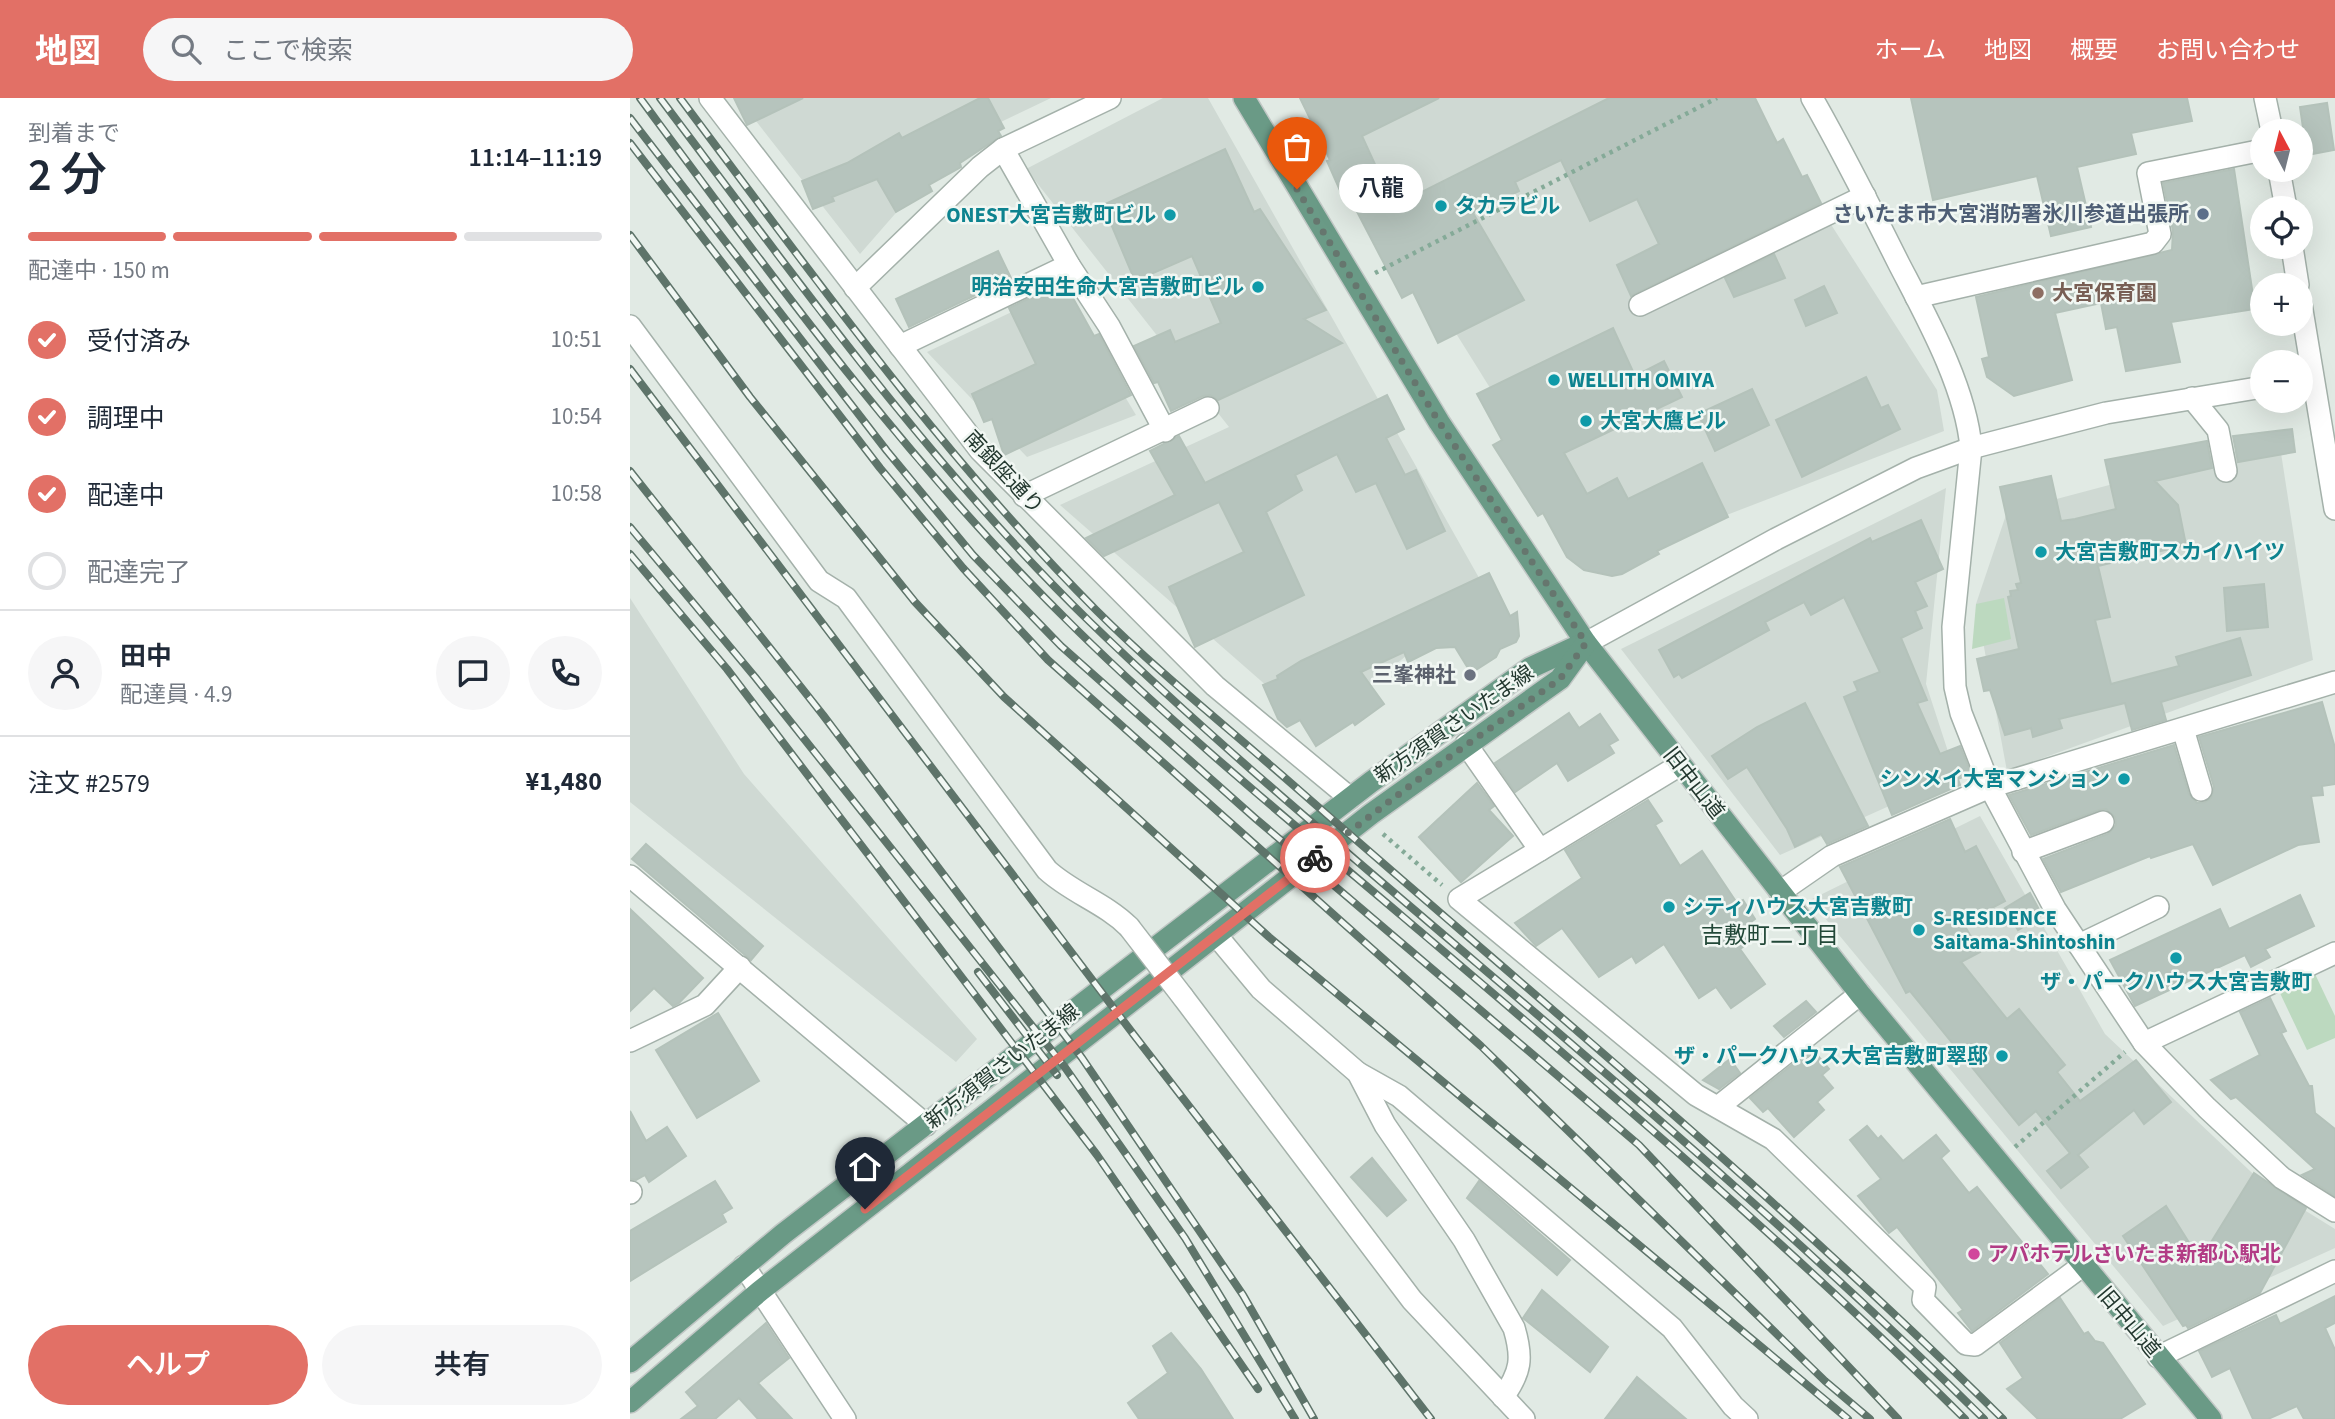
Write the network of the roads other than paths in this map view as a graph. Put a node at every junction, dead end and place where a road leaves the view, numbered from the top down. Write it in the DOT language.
graph roads {
  1 [pos="710,98"];
  2 [pos="1110,98"];
  3 [pos="1244,98"];
  4 [pos="1812,98"];
  5 [pos="2266,98"];
  6 [pos="2270,119"];
  7 [pos="1003,149"];
  8 [pos="2250,153"];
  9 [pos="1865,195"];
  10 [pos="1069,265"];
  11 [pos="855,288"];
  12 [pos="1916,297"];
  13 [pos="1640,305"];
  14 [pos="630,326"];
  15 [pos="2306,336"];
  16 [pos="900,346"];
  17 [pos="2317,378"];
  18 [pos="2250,389"];
  19 [pos="2192,398"];
  20 [pos="1208,408"];
  21 [pos="1165,431"];
  22 [pos="1971,448"];
  23 [pos="2225,471"];
  24 [pos="1024,496"];
  25 [pos="2335,509"];
  26 [pos="1586,643"];
  27 [pos="2335,682"];
  28 [pos="2183,729"];
  29 [pos="1466,744"];
  30 [pos="1680,765"];
  31 [pos="1990,787"];
  32 [pos="2201,790"];
  33 [pos="1350,798"];
  34 [pos="2103,822"];
  35 [pos="1541,850"];
  36 [pos="2023,852"];
  37 [pos="630,876"];
  38 [pos="1780,892"];
  39 [pos="2158,907"];
  40 [pos="1216,935"];
  41 [pos="2079,945"];
  42 [pos="2335,953"];
  43 [pos="740,967"];
  44 [pos="1860,994"];
  45 [pos="2143,1040"];
  46 [pos="630,1041"];
  47 [pos="1358,1073"];
  48 [pos="1718,1107"];
  49 [pos="926,1125"];
  50 [pos="2335,1211"];
  51 [pos="744,1266"];
  52 [pos="2082,1266"];
  53 [pos="2335,1271"];
  54 [pos="760,1291"];
  55 [pos="2158,1357"];
  56 [pos="630,1362"];
  57 [pos="1503,1397"];
  58 [pos="630,1402"];
  59 [pos="845,1419"];
  60 [pos="1524,1419"];
  61 [pos="1747,1419"];
  62 [pos="2211,1419"];
  1 -- 11 [label="street, 南銀座通り"];
  2 -- 7 [label="street"];
  3 -- 26 [label="main road, 旧中山道"];
  4 -- 9 [label="street"];
  5 -- 6 [label="street"];
  7 -- 10 [label="street"];
  7 -- 11 [label="street"];
  8 -- 12 [label="street"];
  9 -- 12 [label="street"];
  9 -- 13 [label="street"];
  10 -- 16 [label="street"];
  10 -- 21 [label="street"];
  11 -- 16 [label="street, 南銀座通り"];
  12 -- 22 [label="street"];
  14 -- 57 [label="street, bridge"];
  15 -- 17 [label="street"];
  16 -- 24 [label="street, 南銀座通り"];
  17 -- 25 [label="street"];
  18 -- 19 [label="street"];
  19 -- 22 [label="street"];
  19 -- 23 [label="street"];
  20 -- 21 [label="street"];
  21 -- 24 [label="street"];
  22 -- 26 [label="street"];
  22 -- 31 [label="street"];
  24 -- 33 [label="street, 南銀座通り"];
  26 -- 29 [label="main road, 新方須賀さいたま線"];
  26 -- 30 [label="main road, 旧中山道"];
  26 -- 33 [label="main road, 新方須賀さいたま線"];
  27 -- 28 [label="street"];
  28 -- 31 [label="street"];
  28 -- 32 [label="street"];
  29 -- 35 [label="street"];
  29 -- 40 [label="main road, 新方須賀さいたま線"];
  30 -- 35 [label="street"];
  30 -- 38 [label="main road, 旧中山道"];
  31 -- 36 [label="street"];
  31 -- 38 [label="street"];
  33 -- 49 [label="main road, 新方須賀さいたま線"];
  34 -- 36 [label="street"];
  35 -- 48 [label="street"];
  36 -- 41 [label="street"];
  37 -- 43 [label="street"];
  38 -- 44 [label="main road, 旧中山道"];
  39 -- 41 [label="street"];
  40 -- 47 [label="street"];
  40 -- 54 [label="main road, 新方須賀さいたま線"];
  41 -- 45 [label="street"];
  42 -- 45 [label="street"];
  43 -- 46 [label="street"];
  43 -- 49 [label="street"];
  44 -- 48 [label="street"];
  44 -- 52 [label="main road, 旧中山道"];
  45 -- 50 [label="street"];
  47 -- 57 [label="street"];
  47 -- 61 [label="street"];
  48 -- 52 [label="street"];
  49 -- 51 [label="main road, 新方須賀さいたま線"];
  51 -- 54 [label="street"];
  51 -- 56 [label="main road, 新方須賀さいたま線"];
  52 -- 55 [label="main road, 旧中山道"];
  53 -- 55 [label="street"];
  54 -- 58 [label="main road, 新方須賀さいたま線"];
  54 -- 59 [label="street"];
  55 -- 62 [label="main road, 旧中山道"];
  57 -- 60 [label="street"];
}
